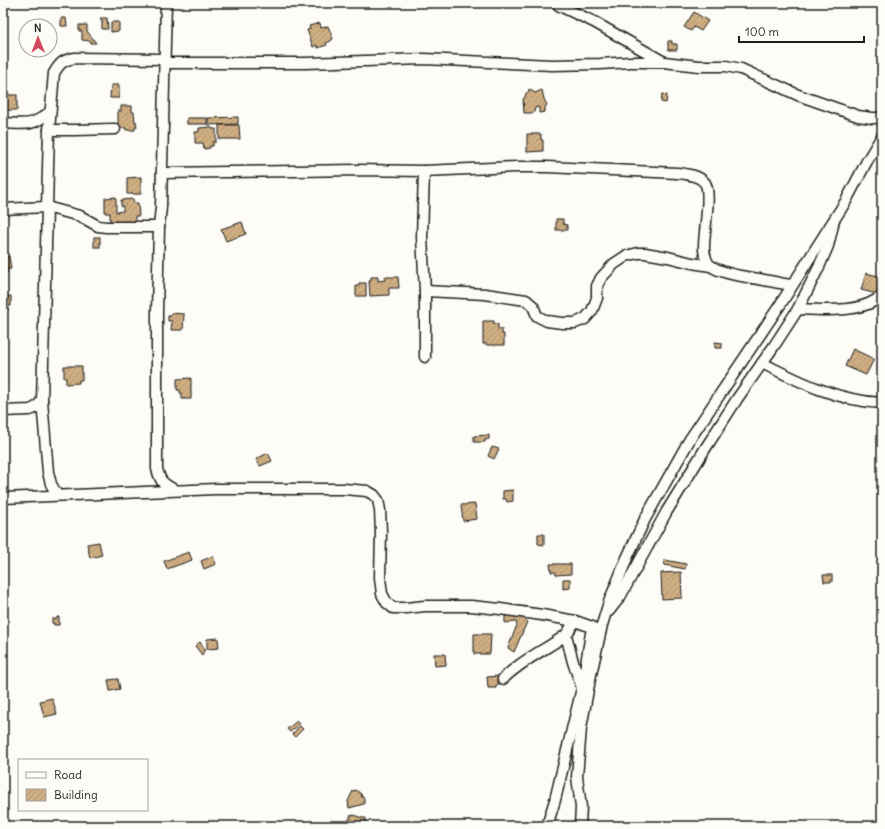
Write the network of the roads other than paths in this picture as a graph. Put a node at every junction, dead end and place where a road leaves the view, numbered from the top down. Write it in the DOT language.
graph roads {
  1 [pos="166,3"];
  2 [pos="556,3"];
  3 [pos="165,61"];
  4 [pos="664,62"];
  5 [pos="50,112"];
  6 [pos="882,118"];
  7 [pos="3,123"];
  8 [pos="115,129"];
  9 [pos="49,130"];
  10 [pos="882,136"];
  11 [pos="424,171"];
  12 [pos="162,173"];
  13 [pos="47,207"];
  14 [pos="3,209"];
  15 [pos="834,220"];
  16 [pos="159,227"];
  17 [pos="711,266"];
  18 [pos="792,285"];
  19 [pos="425,291"];
  20 [pos="882,297"];
  21 [pos="798,309"];
  22 [pos="425,357"];
  23 [pos="762,363"];
  24 [pos="42,401"];
  25 [pos="882,404"];
  26 [pos="3,411"];
  27 [pos="175,490"];
  28 [pos="57,495"];
  29 [pos="3,498"];
  30 [pos="604,618"];
  31 [pos="575,621"];
  32 [pos="596,630"];
  33 [pos="566,635"];
  34 [pos="503,679"];
  35 [pos="584,692"];
  36 [pos="547,826"];
  37 [pos="580,826"];
  1 -- 3 [label="street"];
  2 -- 4 [label="street"];
  3 -- 4 [label="street"];
  3 -- 5 [label="street"];
  3 -- 12 [label="street"];
  4 -- 6 [label="street"];
  5 -- 7 [label="street"];
  5 -- 9 [label="street"];
  8 -- 9 [label="street"];
  9 -- 13 [label="street"];
  10 -- 15 [label="street"];
  11 -- 12 [label="street"];
  11 -- 17 [label="street"];
  11 -- 19 [label="street"];
  12 -- 16 [label="street"];
  13 -- 14 [label="street"];
  13 -- 16 [label="street"];
  13 -- 24 [label="street"];
  15 -- 18 [label="street"];
  15 -- 21 [label="street"];
  16 -- 27 [label="street"];
  17 -- 18 [label="street"];
  17 -- 19 [label="street"];
  18 -- 30 [label="street"];
  19 -- 22 [label="street"];
  20 -- 21 [label="street"];
  21 -- 23 [label="street"];
  23 -- 25 [label="street"];
  23 -- 30 [label="street"];
  24 -- 26 [label="street"];
  24 -- 28 [label="street"];
  27 -- 28 [label="street"];
  27 -- 31 [label="street"];
  28 -- 29 [label="street"];
  30 -- 32 [label="street"];
  31 -- 32 [label="street"];
  31 -- 33 [label="street"];
  32 -- 35 [label="street"];
  33 -- 34 [label="street"];
  33 -- 35 [label="street"];
  35 -- 36 [label="street"];
  35 -- 37 [label="street"];
}
